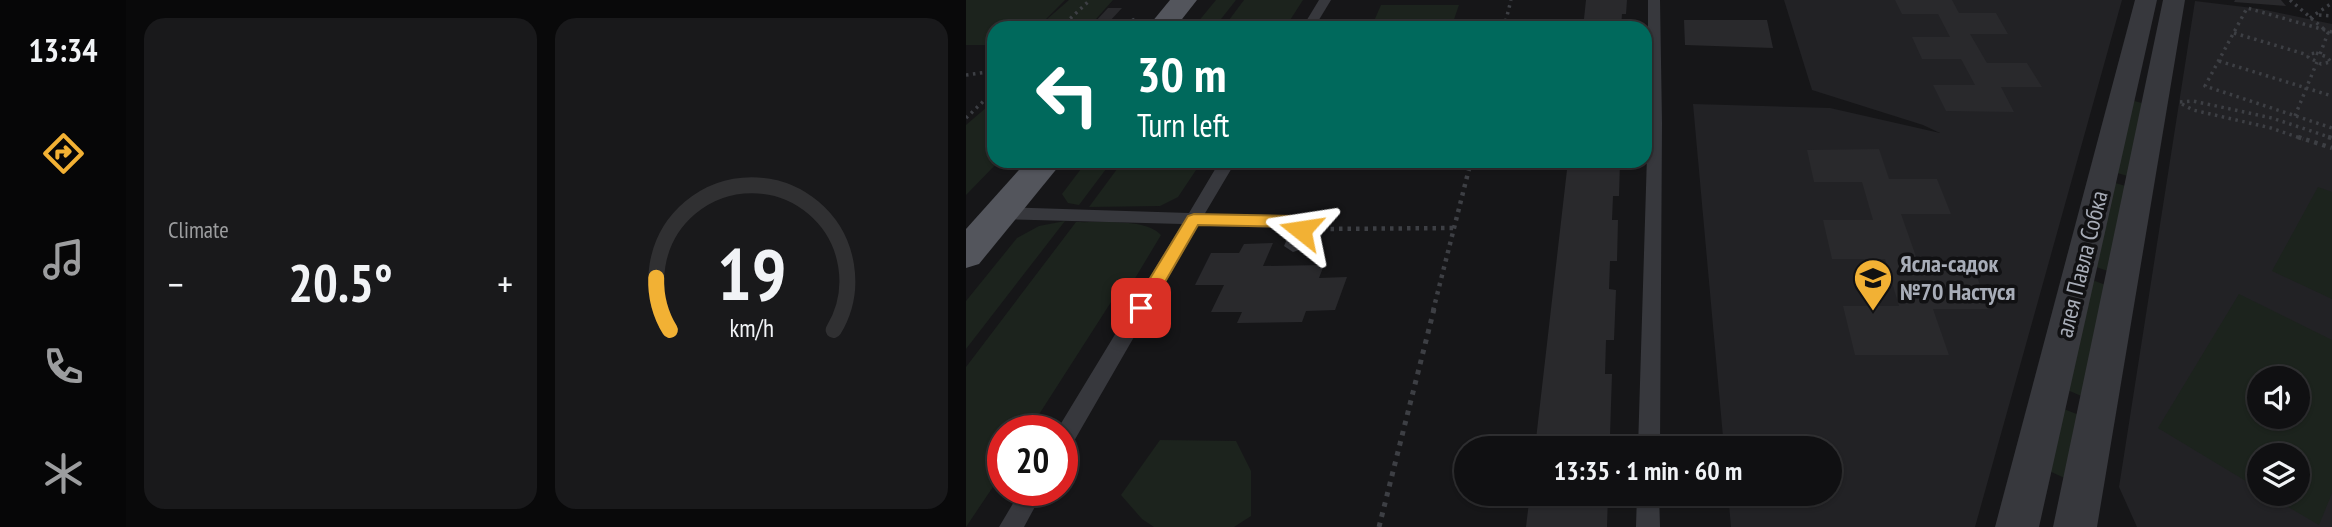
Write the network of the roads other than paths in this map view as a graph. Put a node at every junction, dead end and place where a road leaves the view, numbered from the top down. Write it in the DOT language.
graph roads {
  1 [pos="1184,0"];
  2 [pos="1325,0"];
  3 [pos="1654,0"];
  4 [pos="2146,0"];
  5 [pos="2174,0"];
  6 [pos="1167,21"];
  7 [pos="1312,21"];
  8 [pos="1652,62"];
  9 [pos="1040,168"];
  10 [pos="1224,168"];
  11 [pos="1650,168"];
  12 [pos="1001,213"];
  13 [pos="1194,219"];
  14 [pos="1293,246"];
  15 [pos="966,254"];
  16 [pos="1077,415"];
  17 [pos="1649,436"];
  18 [pos="1023,506"];
  19 [pos="1648,506"];
  20 [pos="2077,524"];
  21 [pos="1011,527"];
  22 [pos="1648,527"];
  23 [pos="2017,527"];
  1 -- 6 [label="main road"];
  2 -- 7 [label="lane"];
  3 -- 8 [label="lane"];
  4 -- 23 [label="street, алея Павла Собка"];
  5 -- 20 [label="street, алея Павла Собка"];
  9 -- 12 [label="main road"];
  10 -- 13 [label="lane"];
  11 -- 17 [label="lane"];
  12 -- 13 [label="lane"];
  12 -- 15 [label="main road"];
  13 -- 14 [label="lane"];
  13 -- 16 [label="lane"];
  18 -- 21 [label="lane"];
  19 -- 22 [label="lane"];
}
